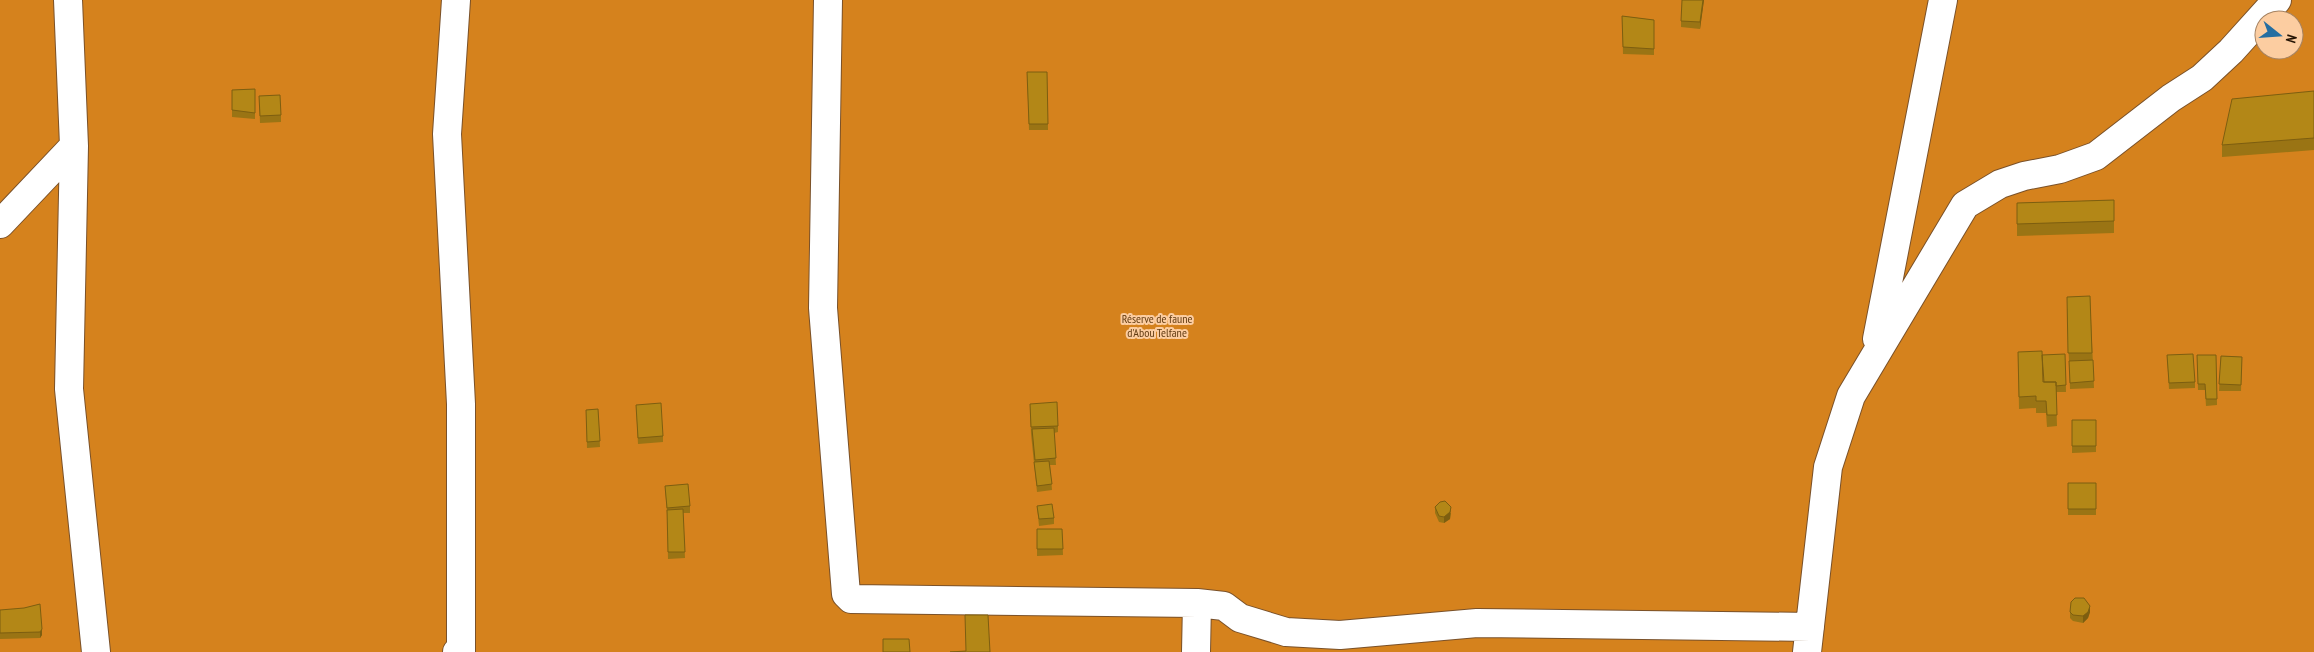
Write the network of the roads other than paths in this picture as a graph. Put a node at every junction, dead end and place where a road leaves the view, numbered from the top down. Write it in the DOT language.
graph roads {
  1 [pos="68,0"];
  2 [pos="456,0"];
  3 [pos="828,0"];
  4 [pos="1943,0"];
  5 [pos="2277,0"];
  6 [pos="74,146"];
  7 [pos="0,224"];
  8 [pos="1874,358"];
  9 [pos="1197,603"];
  10 [pos="1286,632"];
  11 [pos="1809,639"];
  12 [pos="96,652"];
  13 [pos="457,652"];
  14 [pos="1196,652"];
  15 [pos="1317,652"];
  1 -- 6 [label="street"];
  2 -- 13 [label="street"];
  3 -- 9 [label="street"];
  4 -- 8 [label="street"];
  5 -- 8 [label="street"];
  6 -- 7 [label="street"];
  6 -- 12 [label="street"];
  8 -- 11 [label="street"];
  9 -- 10 [label="street"];
  9 -- 14 [label="street"];
  10 -- 11 [label="street"];
  10 -- 15 [label="street"];
}
